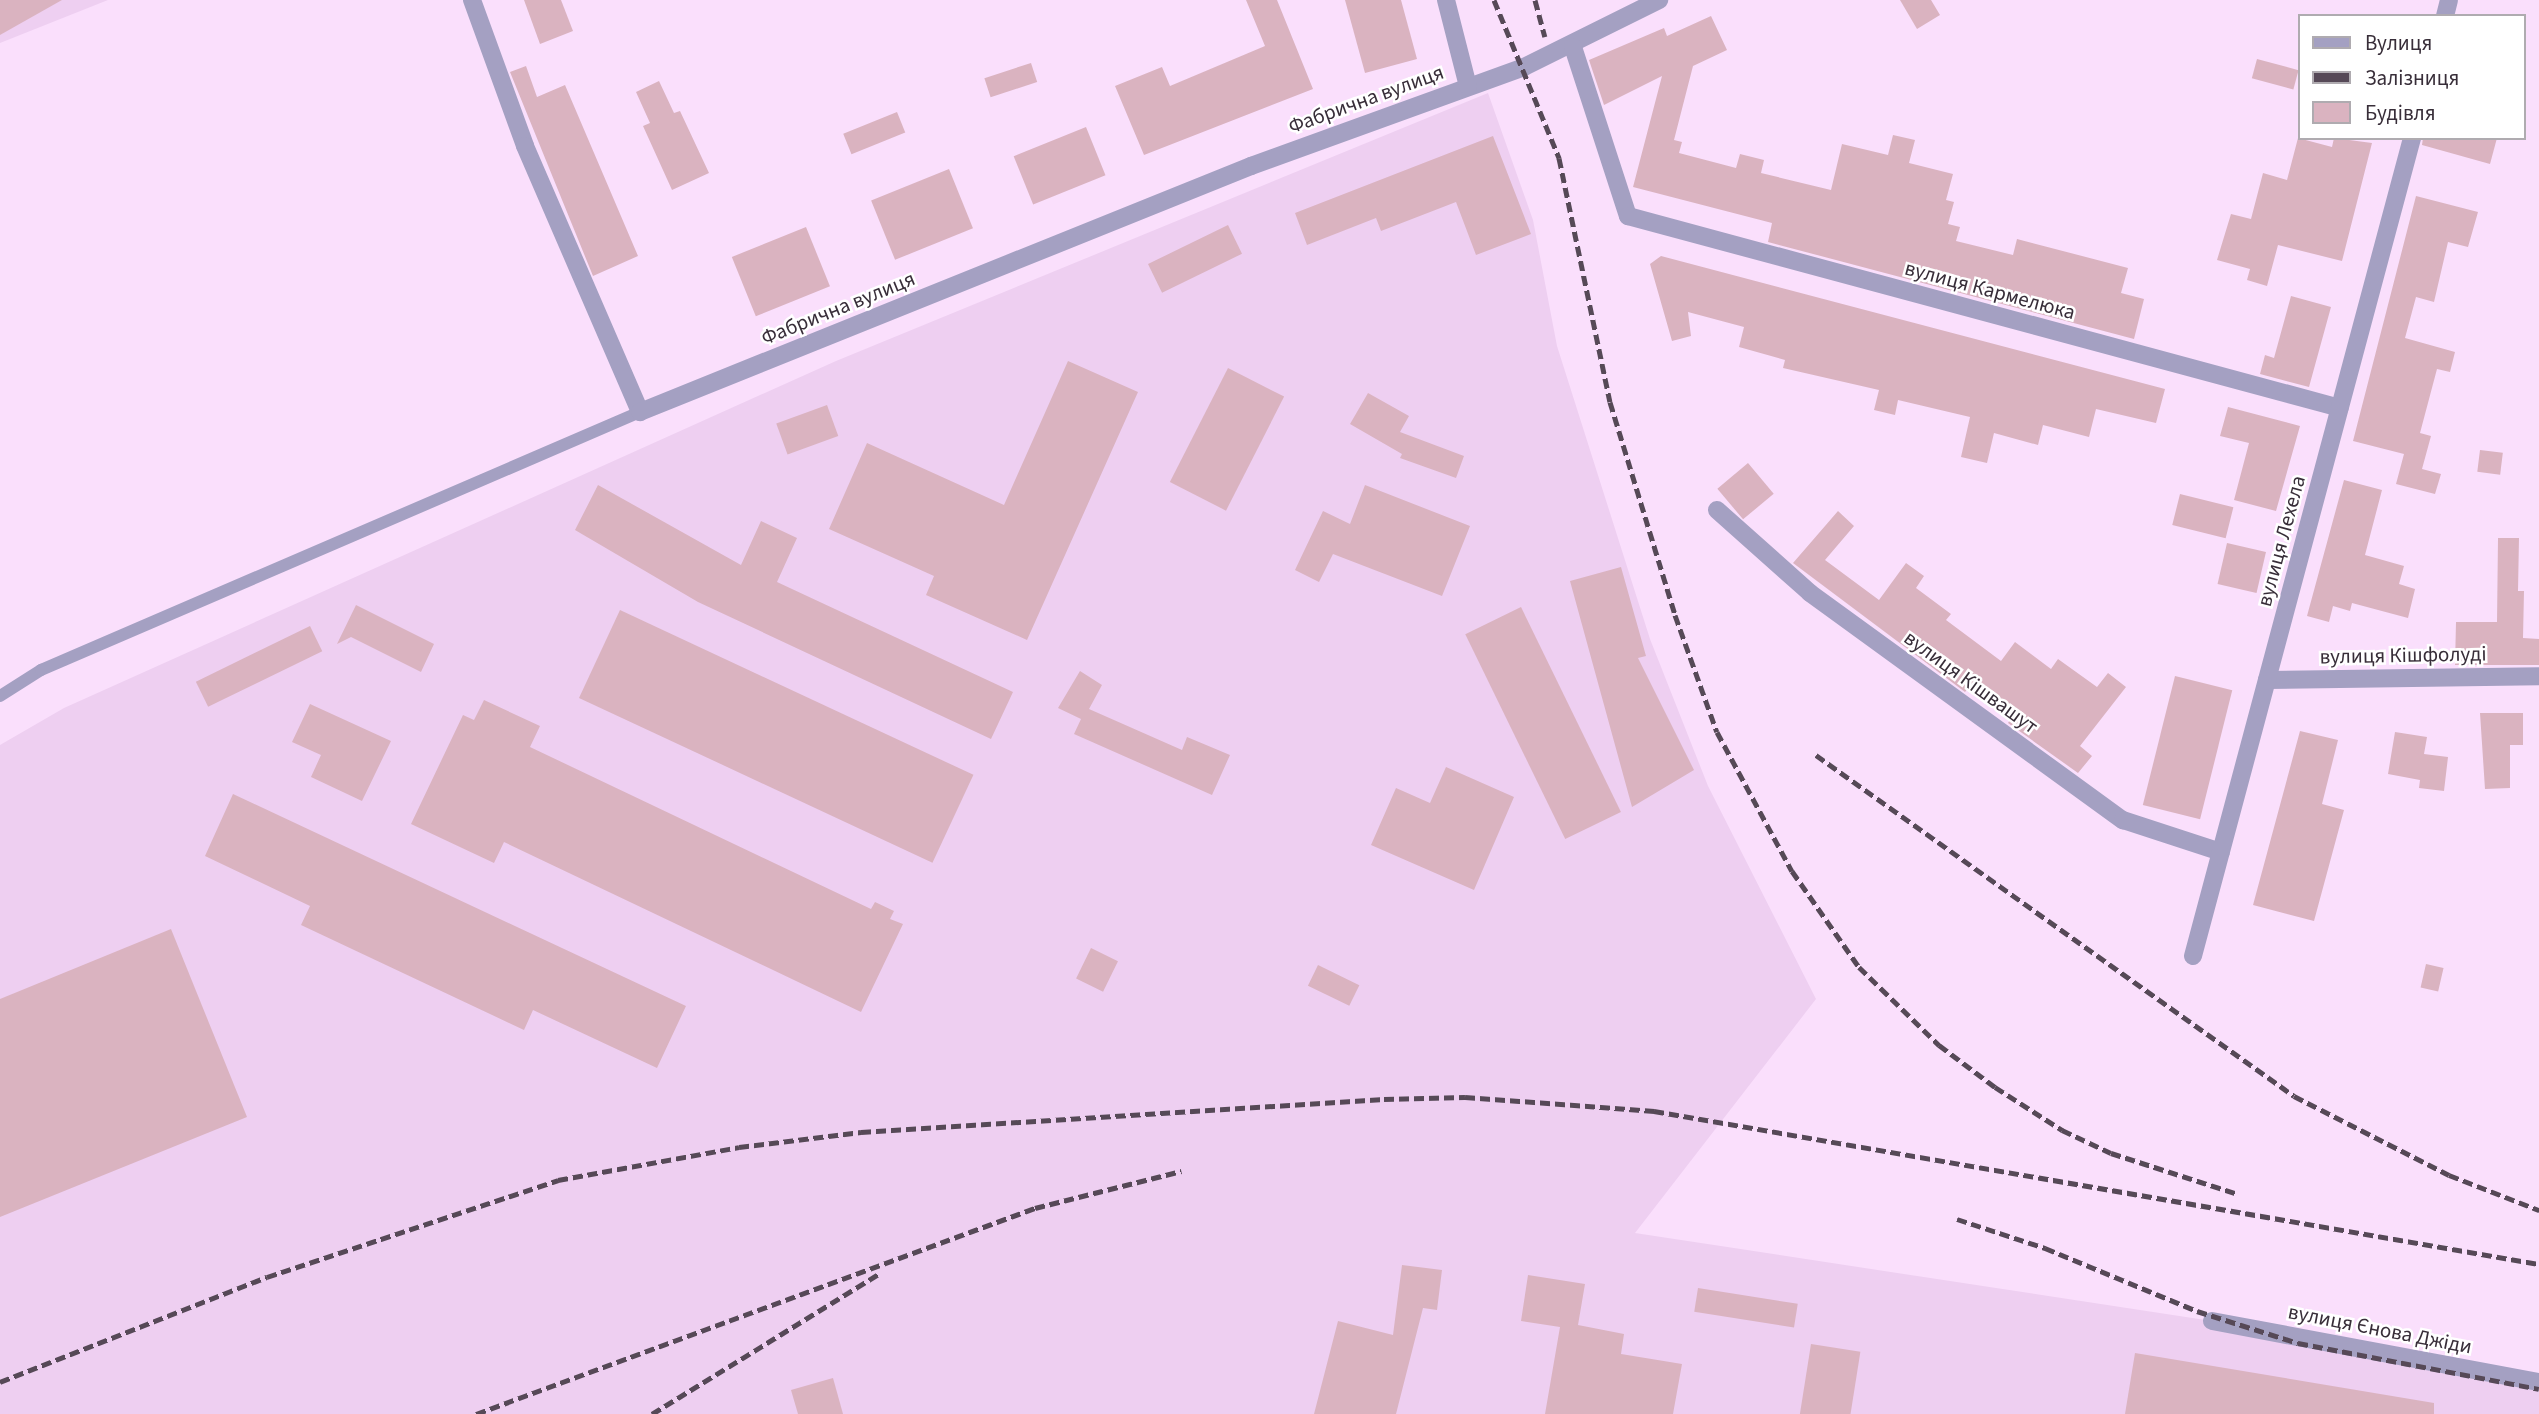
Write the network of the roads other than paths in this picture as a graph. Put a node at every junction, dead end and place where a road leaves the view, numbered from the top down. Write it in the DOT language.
graph roads {
  1 [pos="472,0"];
  2 [pos="1446,0"];
  3 [pos="1659,0"];
  4 [pos="1573,47"];
  5 [pos="1468,86"];
  6 [pos="2411,140"];
  7 [pos="2340,408"];
  8 [pos="640,412"];
  9 [pos="1717,510"];
  10 [pos="2539,676"];
  11 [pos="2267,680"];
  12 [pos="0,696"];
  13 [pos="2221,852"];
  14 [pos="2193,956"];
  15 [pos="2213,1321"];
  16 [pos="2539,1382"];
  1 -- 8 [label="street"];
  2 -- 5 [label="street, Фабрична вулиця"];
  3 -- 4 [label="street, Фабрична вулиця"];
  4 -- 5 [label="street, Фабрична вулиця"];
  4 -- 7 [label="street, вулиця Кармелюка"];
  5 -- 8 [label="street, Фабрична вулиця"];
  6 -- 7 [label="street, вулиця Лехела"];
  7 -- 11 [label="street, вулиця Лехела"];
  8 -- 12 [label="lane"];
  9 -- 13 [label="street, вулиця Кішвашут"];
  10 -- 11 [label="street, вулиця Кішфолуді"];
  11 -- 13 [label="street, вулиця Лехела"];
  13 -- 14 [label="street, вулиця Лехела"];
  15 -- 16 [label="street, вулиця Єнова Джіди"];
}
